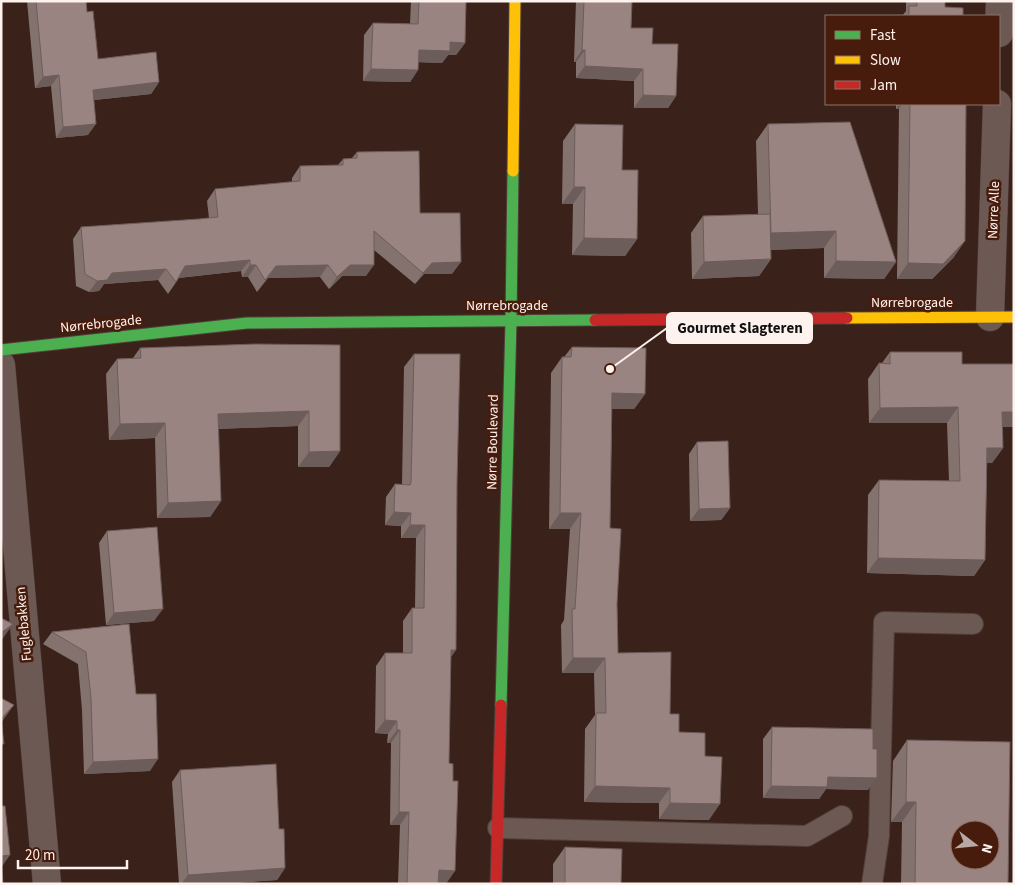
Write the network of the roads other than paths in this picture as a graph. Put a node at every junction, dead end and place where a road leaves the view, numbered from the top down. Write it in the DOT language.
graph roads {
  1 [pos="515,1"];
  2 [pos="1000,1"];
  3 [pos="1000,15"];
  4 [pos="997,105"];
  5 [pos="1002,317"];
  6 [pos="511,321"];
  7 [pos="1,350"];
  8 [pos="1,365"];
  9 [pos="973,624"];
  10 [pos="842,816"];
  11 [pos="498,828"];
  12 [pos="47,884"];
  13 [pos="496,884"];
  14 [pos="872,884"];
  1 -- 6 [label="street, Nørre Boulevard"];
  2 -- 3 [label="street"];
  4 -- 5 [label="street, Nørre Alle"];
  5 -- 6 [label="street, Nørrebrogade"];
  6 -- 7 [label="street, Nørrebrogade"];
  6 -- 11 [label="street, Nørre Boulevard"];
  8 -- 12 [label="street, Fuglebakken"];
  9 -- 14 [label="lane"];
  10 -- 11 [label="lane"];
  11 -- 13 [label="street, Nørre Boulevard"];
}
